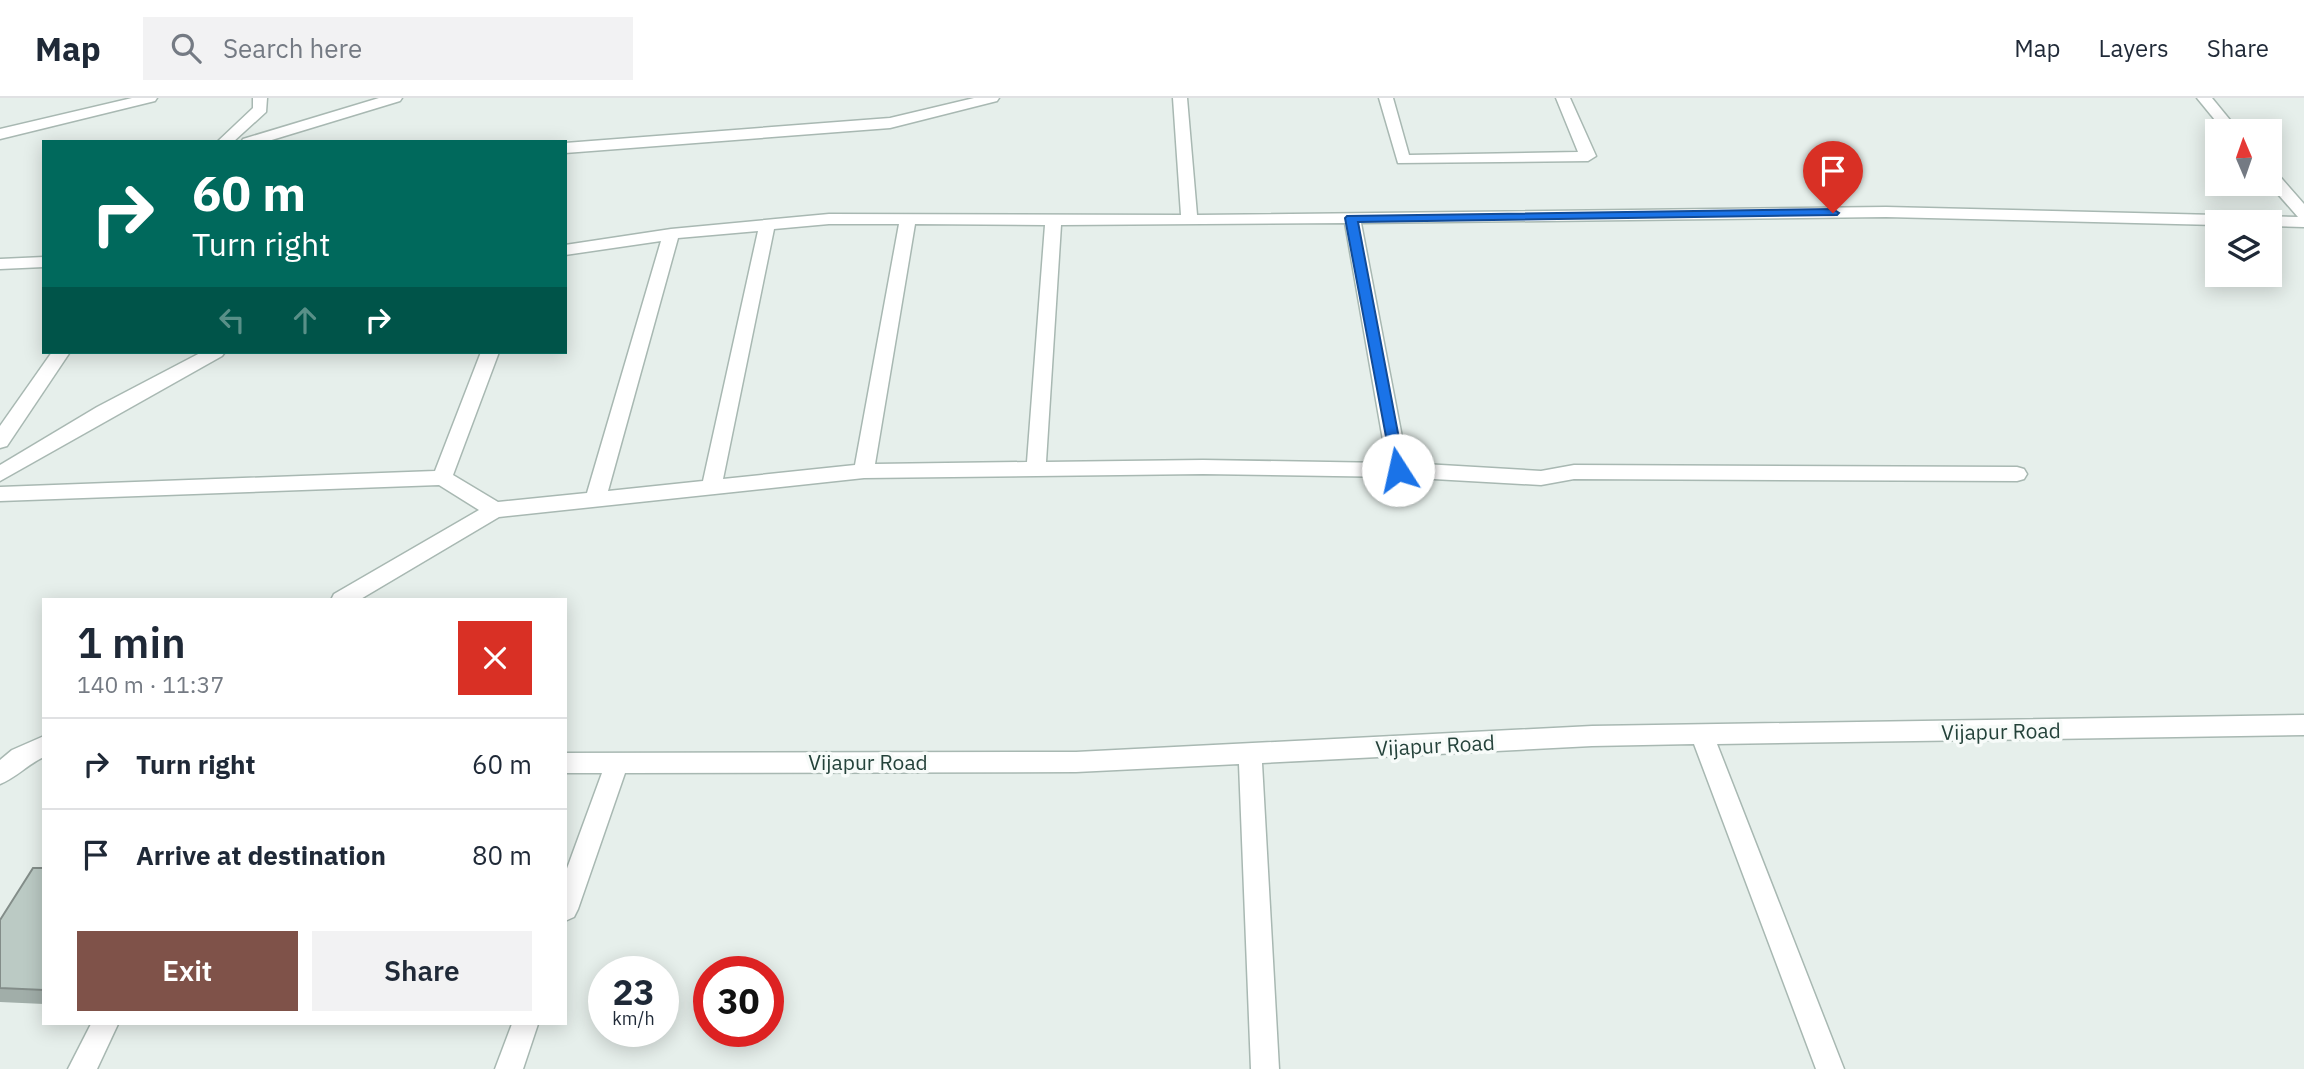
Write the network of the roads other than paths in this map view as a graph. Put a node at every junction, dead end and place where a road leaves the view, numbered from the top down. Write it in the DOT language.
graph roads {
  1 [pos="150,98"];
  2 [pos="395,98"];
  3 [pos="992,98"];
  4 [pos="1180,98"];
  5 [pos="1386,98"];
  6 [pos="1563,98"];
  7 [pos="2204,98"];
  8 [pos="264,102"];
  9 [pos="2222,119"];
  10 [pos="0,134"];
  11 [pos="226,140"];
  12 [pos="255,140"];
  13 [pos="567,148"];
  14 [pos="2282,189"];
  15 [pos="2304,214"];
  16 [pos="1352,218"];
  17 [pos="908,219"];
  18 [pos="1053,219"];
  19 [pos="1189,220"];
  20 [pos="2304,222"];
  21 [pos="767,225"];
  22 [pos="671,234"];
  23 [pos="567,250"];
  24 [pos="42,262"];
  25 [pos="0,264"];
  26 [pos="60,354"];
  27 [pos="212,354"];
  28 [pos="489,354"];
  29 [pos="0,441"];
  30 [pos="1036,469"];
  31 [pos="1398,470"];
  32 [pos="864,471"];
  33 [pos="0,474"];
  34 [pos="2017,474"];
  35 [pos="442,478"];
  36 [pos="710,487"];
  37 [pos="0,494"];
  38 [pos="596,500"];
  39 [pos="495,510"];
  40 [pos="345,598"];
  41 [pos="2304,725"];
  42 [pos="1702,736"];
  43 [pos="42,747"];
  44 [pos="1250,755"];
  45 [pos="10,757"];
  46 [pos="42,758"];
  47 [pos="567,763"];
  48 [pos="617,763"];
  49 [pos="0,774"];
  50 [pos="567,903"];
  51 [pos="104,1025"];
  52 [pos="525,1025"];
  53 [pos="82,1069"];
  54 [pos="509,1069"];
  55 [pos="1265,1069"];
  56 [pos="1830,1069"];
  1 -- 10 [label="street"];
  2 -- 12 [label="street"];
  3 -- 13 [label="street"];
  4 -- 19 [label="street"];
  5 -- 6 [label="street"];
  7 -- 9 [label="street"];
  8 -- 11 [label="street"];
  14 -- 15 [label="street"];
  16 -- 19 [label="street"];
  16 -- 20 [label="street"];
  16 -- 31 [label="street"];
  17 -- 18 [label="street"];
  17 -- 21 [label="street"];
  17 -- 32 [label="street"];
  18 -- 19 [label="street"];
  18 -- 30 [label="street"];
  21 -- 22 [label="street"];
  21 -- 36 [label="street"];
  22 -- 23 [label="street"];
  22 -- 38 [label="street"];
  24 -- 25 [label="street"];
  26 -- 29 [label="street"];
  27 -- 33 [label="street"];
  28 -- 35 [label="street"];
  30 -- 31 [label="street"];
  30 -- 32 [label="street"];
  31 -- 34 [label="street"];
  32 -- 36 [label="street"];
  35 -- 37 [label="street"];
  35 -- 39 [label="street"];
  36 -- 38 [label="street"];
  38 -- 39 [label="street"];
  39 -- 40 [label="street"];
  41 -- 42 [label="street, Vijapur Road"];
  42 -- 44 [label="street, Vijapur Road"];
  42 -- 56 [label="street"];
  43 -- 45 [label="street"];
  44 -- 48 [label="street, Vijapur Road"];
  44 -- 55 [label="street"];
  45 -- 46 [label="street"];
  45 -- 49 [label="street"];
  47 -- 48 [label="street, Vijapur Road"];
  48 -- 50 [label="street"];
  51 -- 53 [label="street"];
  52 -- 54 [label="street"];
}
